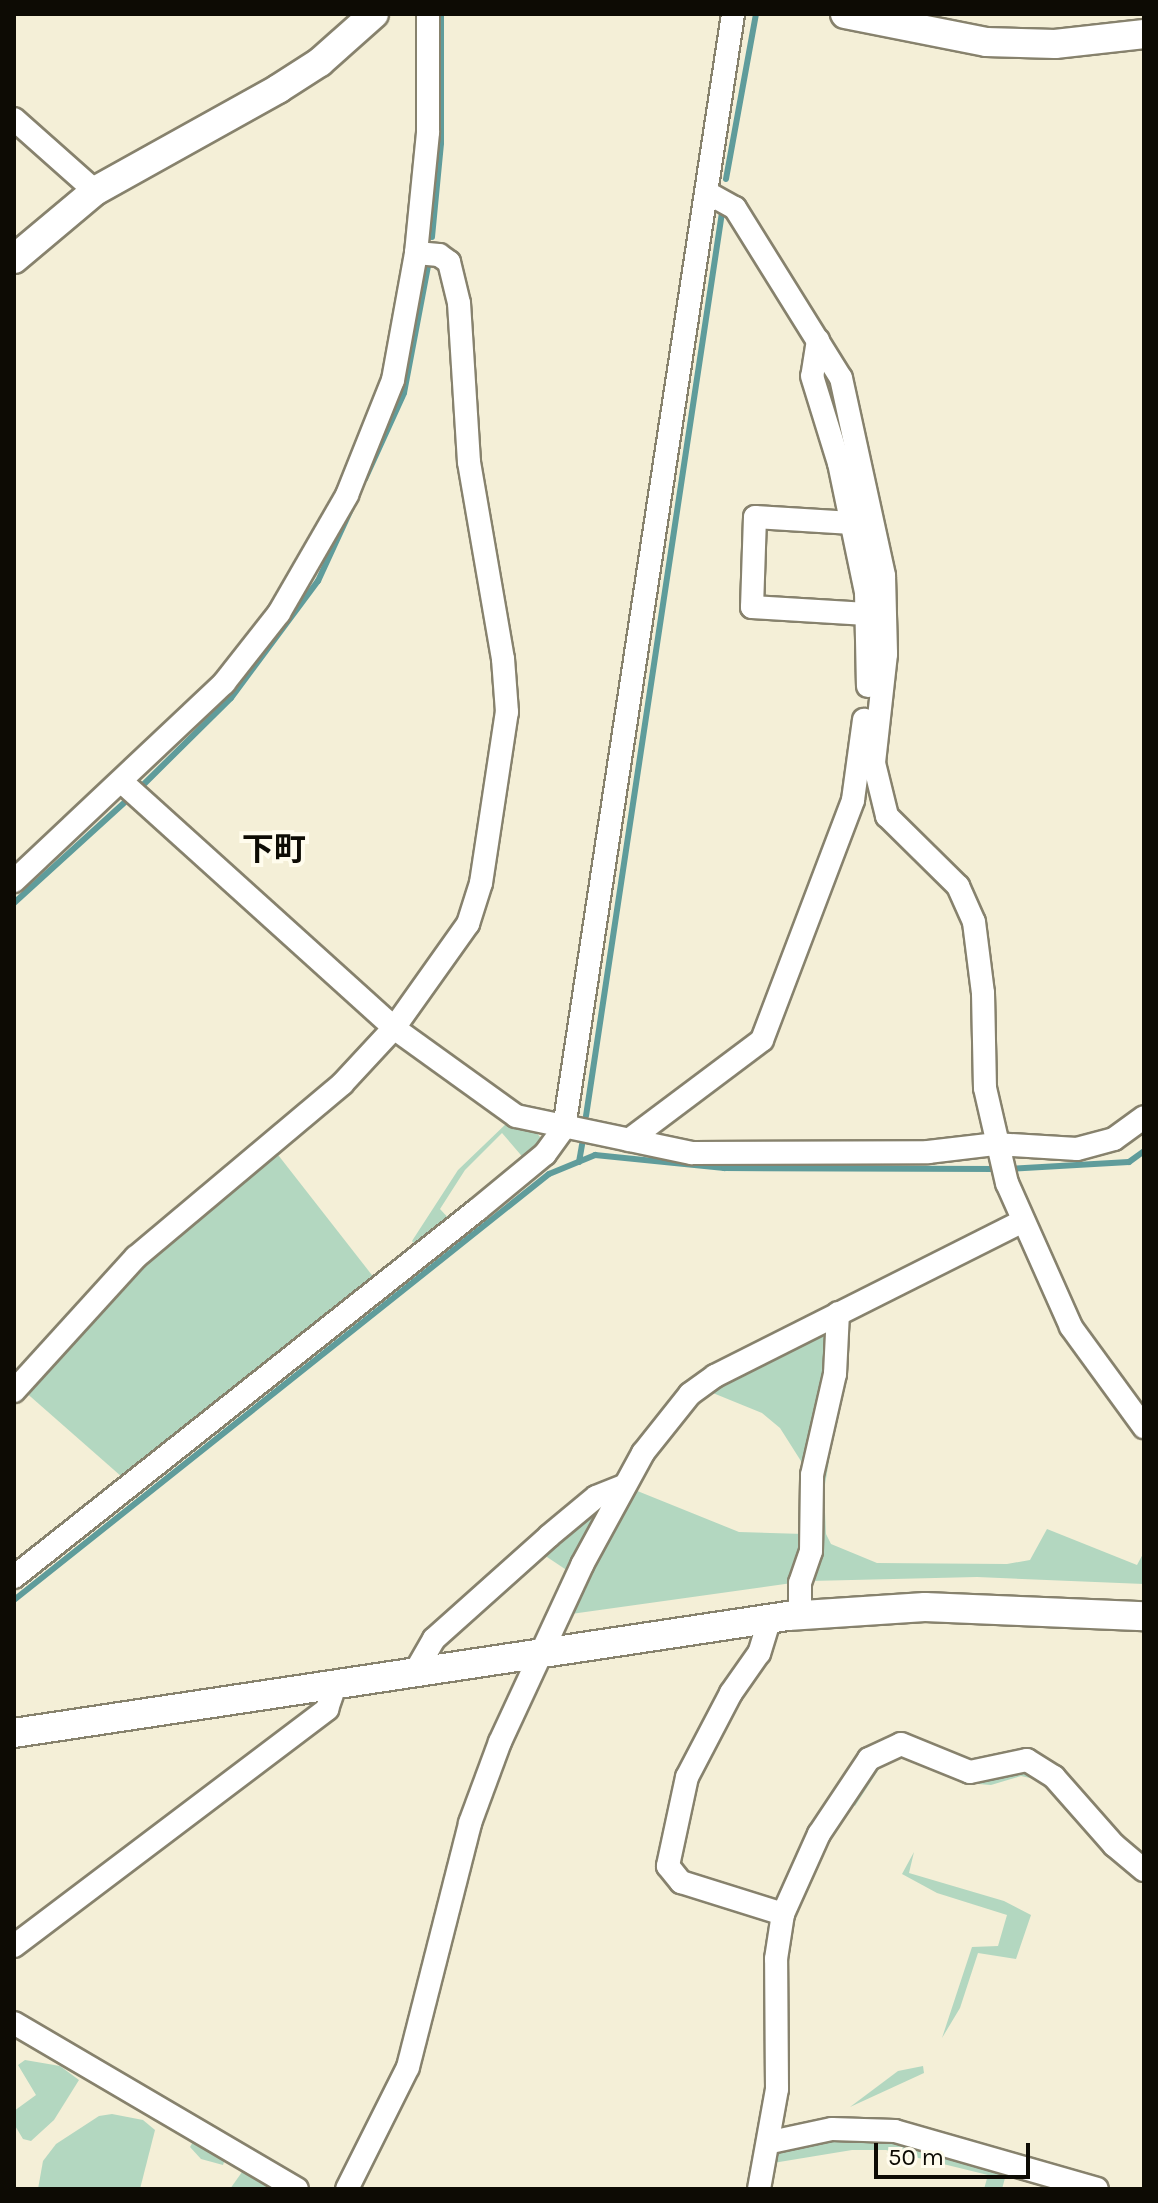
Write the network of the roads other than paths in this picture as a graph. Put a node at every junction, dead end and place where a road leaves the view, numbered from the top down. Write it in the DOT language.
graph roads {
  1 [pos="374,14"];
  2 [pos="428,14"];
  3 [pos="733,14"];
  4 [pos="845,14"];
  5 [pos="1144,34"];
  6 [pos="14,119"];
  7 [pos="95,191"];
  8 [pos="706,192"];
  9 [pos="416,253"];
  10 [pos="14,259"];
  11 [pos="818,340"];
  12 [pos="852,523"];
  13 [pos="867,614"];
  14 [pos="122,782"];
  15 [pos="14,881"];
  16 [pos="394,1028"];
  17 [pos="1144,1117"];
  18 [pos="564,1128"];
  19 [pos="629,1140"];
  20 [pos="996,1148"];
  21 [pos="1021,1222"];
  22 [pos="838,1313"];
  23 [pos="14,1391"];
  24 [pos="1144,1427"];
  25 [pos="621,1487"];
  26 [pos="14,1577"];
  27 [pos="800,1615"];
  28 [pos="1144,1616"];
  29 [pos="770,1618"];
  30 [pos="541,1652"];
  31 [pos="415,1672"];
  32 [pos="336,1683"];
  33 [pos="14,1733"];
  34 [pos="1144,1870"];
  35 [pos="783,1914"];
  36 [pos="14,1946"];
  37 [pos="14,2023"];
  38 [pos="771,2142"];
  39 [pos="297,2189"];
  40 [pos="347,2189"];
  41 [pos="759,2189"];
  42 [pos="1097,2189"];
  1 -- 7 [label="street"];
  2 -- 9 [label="street"];
  3 -- 8 [label="street"];
  4 -- 5 [label="street"];
  6 -- 7 [label="street"];
  7 -- 10 [label="street"];
  8 -- 11 [label="street"];
  8 -- 18 [label="street"];
  9 -- 14 [label="street"];
  9 -- 16 [label="street"];
  11 -- 12 [label="street"];
  11 -- 20 [label="street"];
  12 -- 13 [label="street"];
  12 -- 13 [label="street"];
  13 -- 19 [label="street"];
  14 -- 15 [label="street"];
  14 -- 16 [label="street"];
  16 -- 18 [label="street"];
  16 -- 23 [label="street"];
  17 -- 20 [label="street"];
  18 -- 19 [label="street"];
  18 -- 26 [label="street"];
  19 -- 20 [label="street"];
  20 -- 21 [label="street"];
  21 -- 22 [label="street"];
  21 -- 24 [label="street"];
  22 -- 25 [label="street"];
  22 -- 27 [label="street"];
  25 -- 30 [label="street"];
  25 -- 31 [label="street"];
  27 -- 28 [label="street"];
  27 -- 29 [label="street"];
  29 -- 30 [label="street"];
  29 -- 35 [label="street"];
  30 -- 31 [label="street"];
  30 -- 40 [label="street"];
  31 -- 32 [label="street"];
  32 -- 33 [label="street"];
  32 -- 36 [label="street"];
  34 -- 35 [label="street"];
  35 -- 38 [label="street"];
  37 -- 39 [label="street"];
  38 -- 41 [label="street"];
  38 -- 42 [label="street"];
}
